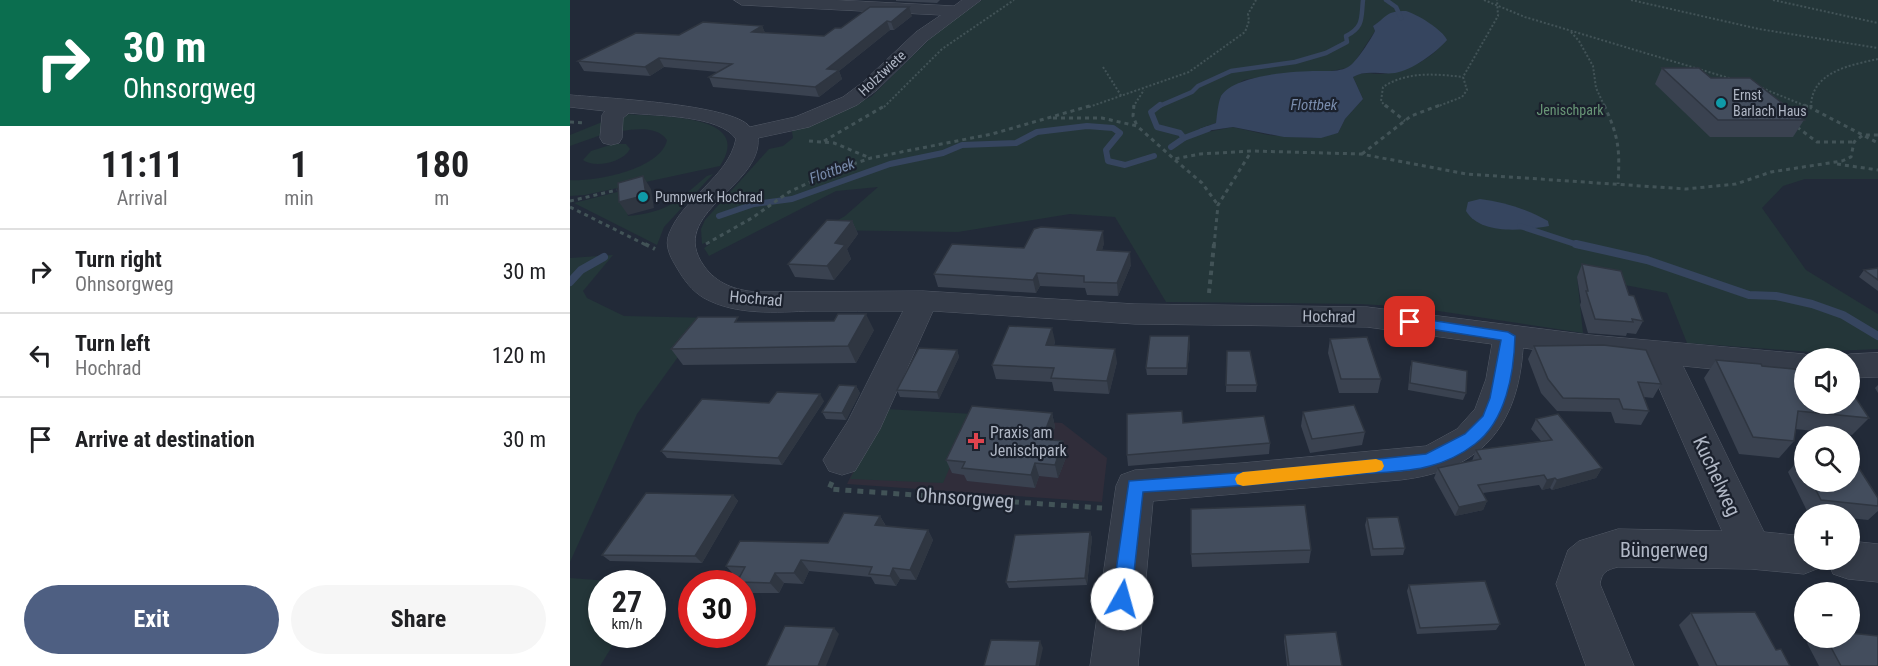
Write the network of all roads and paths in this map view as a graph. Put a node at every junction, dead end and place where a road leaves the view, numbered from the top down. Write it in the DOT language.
graph roads {
  1 [pos="742,0"];
  2 [pos="973,0"];
  3 [pos="1014,0"];
  4 [pos="1256,0"];
  5 [pos="1484,0"];
  6 [pos="1497,0"];
  7 [pos="1631,0"];
  8 [pos="1773,0"];
  9 [pos="1496,4"];
  10 [pos="956,11"];
  11 [pos="1878,23"];
  12 [pos="1571,32"];
  13 [pos="1878,48"];
  14 [pos="1209,51"];
  15 [pos="1216,52"];
  16 [pos="1878,58"];
  17 [pos="1103,67"];
  18 [pos="1463,77"];
  19 [pos="1732,79"];
  20 [pos="1754,85"];
  21 [pos="1145,89"];
  22 [pos="1122,96"];
  23 [pos="570,101"];
  24 [pos="626,107"];
  25 [pos="1811,108"];
  26 [pos="1053,118"];
  27 [pos="1405,121"];
  28 [pos="570,122"];
  29 [pos="1792,123"];
  30 [pos="588,124"];
  31 [pos="1137,126"];
  32 [pos="746,134"];
  33 [pos="1863,135"];
  34 [pos="1878,135"];
  35 [pos="611,138"];
  36 [pos="801,141"];
  37 [pos="824,141"];
  38 [pos="1854,142"];
  39 [pos="1878,143"];
  40 [pos="1252,151"];
  41 [pos="1361,154"];
  42 [pos="871,158"];
  43 [pos="1174,159"];
  44 [pos="1833,164"];
  45 [pos="1878,170"];
  46 [pos="1618,184"];
  47 [pos="617,190"];
  48 [pos="570,201"];
  49 [pos="1218,205"];
  50 [pos="570,207"];
  51 [pos="699,248"];
  52 [pos="661,252"];
  53 [pos="923,302"];
  54 [pos="1208,303"];
  55 [pos="1508,336"];
  56 [pos="1660,353"];
  57 [pos="1794,365"];
  58 [pos="1878,365"];
  59 [pos="1860,366"];
  60 [pos="842,460"];
  61 [pos="1134,498"];
  62 [pos="1751,550"];
  63 [pos="1794,554"];
  64 [pos="1860,561"];
  65 [pos="1878,563"];
  66 [pos="1114,666"];
  67 [pos="1610,666"];
  1 -- 10 [label="street"];
  2 -- 10 [label="street, Holztwiete"];
  3 -- 37 [label="path"];
  4 -- 15 [label="path"];
  5 -- 9 [label="path"];
  6 -- 9 [label="path"];
  7 -- 13 [label="path"];
  8 -- 11 [label="path"];
  9 -- 12 [label="path"];
  9 -- 18 [label="path"];
  10 -- 32 [label="street, Holztwiete"];
  12 -- 19 [label="path"];
  12 -- 46 [label="path"];
  14 -- 15 [label="path"];
  15 -- 21 [label="path"];
  16 -- 25 [label="path"];
  17 -- 22 [label="path"];
  18 -- 27 [label="path"];
  18 -- 27 [label="path"];
  20 -- 25 [label="path"];
  21 -- 22 [label="path"];
  21 -- 31 [label="path"];
  22 -- 26 [label="path"];
  23 -- 24 [label="street"];
  24 -- 32 [label="street"];
  24 -- 35 [label="street"];
  25 -- 33 [label="path"];
  26 -- 31 [label="path"];
  26 -- 42 [label="path"];
  27 -- 41 [label="path"];
  28 -- 30 [label="path"];
  29 -- 38 [label="path"];
  31 -- 43 [label="path"];
  32 -- 53 [label="street, Hochrad"];
  33 -- 34 [label="path"];
  33 -- 38 [label="path"];
  33 -- 39 [label="path"];
  36 -- 37 [label="path"];
  37 -- 42 [label="path"];
  38 -- 44 [label="path"];
  40 -- 41 [label="path"];
  40 -- 43 [label="path"];
  40 -- 49 [label="path"];
  41 -- 46 [label="path"];
  42 -- 51 [label="path"];
  43 -- 49 [label="path"];
  44 -- 45 [label="path"];
  44 -- 46 [label="path"];
  47 -- 48 [label="path"];
  49 -- 54 [label="path"];
  50 -- 52 [label="path"];
  53 -- 55 [label="street, Hochrad"];
  53 -- 60 [label="street"];
  55 -- 56 [label="street, Hochrad"];
  55 -- 61 [label="street"];
  56 -- 57 [label="street, Hochrad"];
  56 -- 62 [label="street, Kuchelweg"];
  58 -- 59 [label="street"];
  60 -- 61 [label="path, Ohnsorgweg"];
  61 -- 66 [label="street"];
  62 -- 63 [label="street"];
  62 -- 67 [label="street, Büngerweg"];
  64 -- 65 [label="street"];
}
